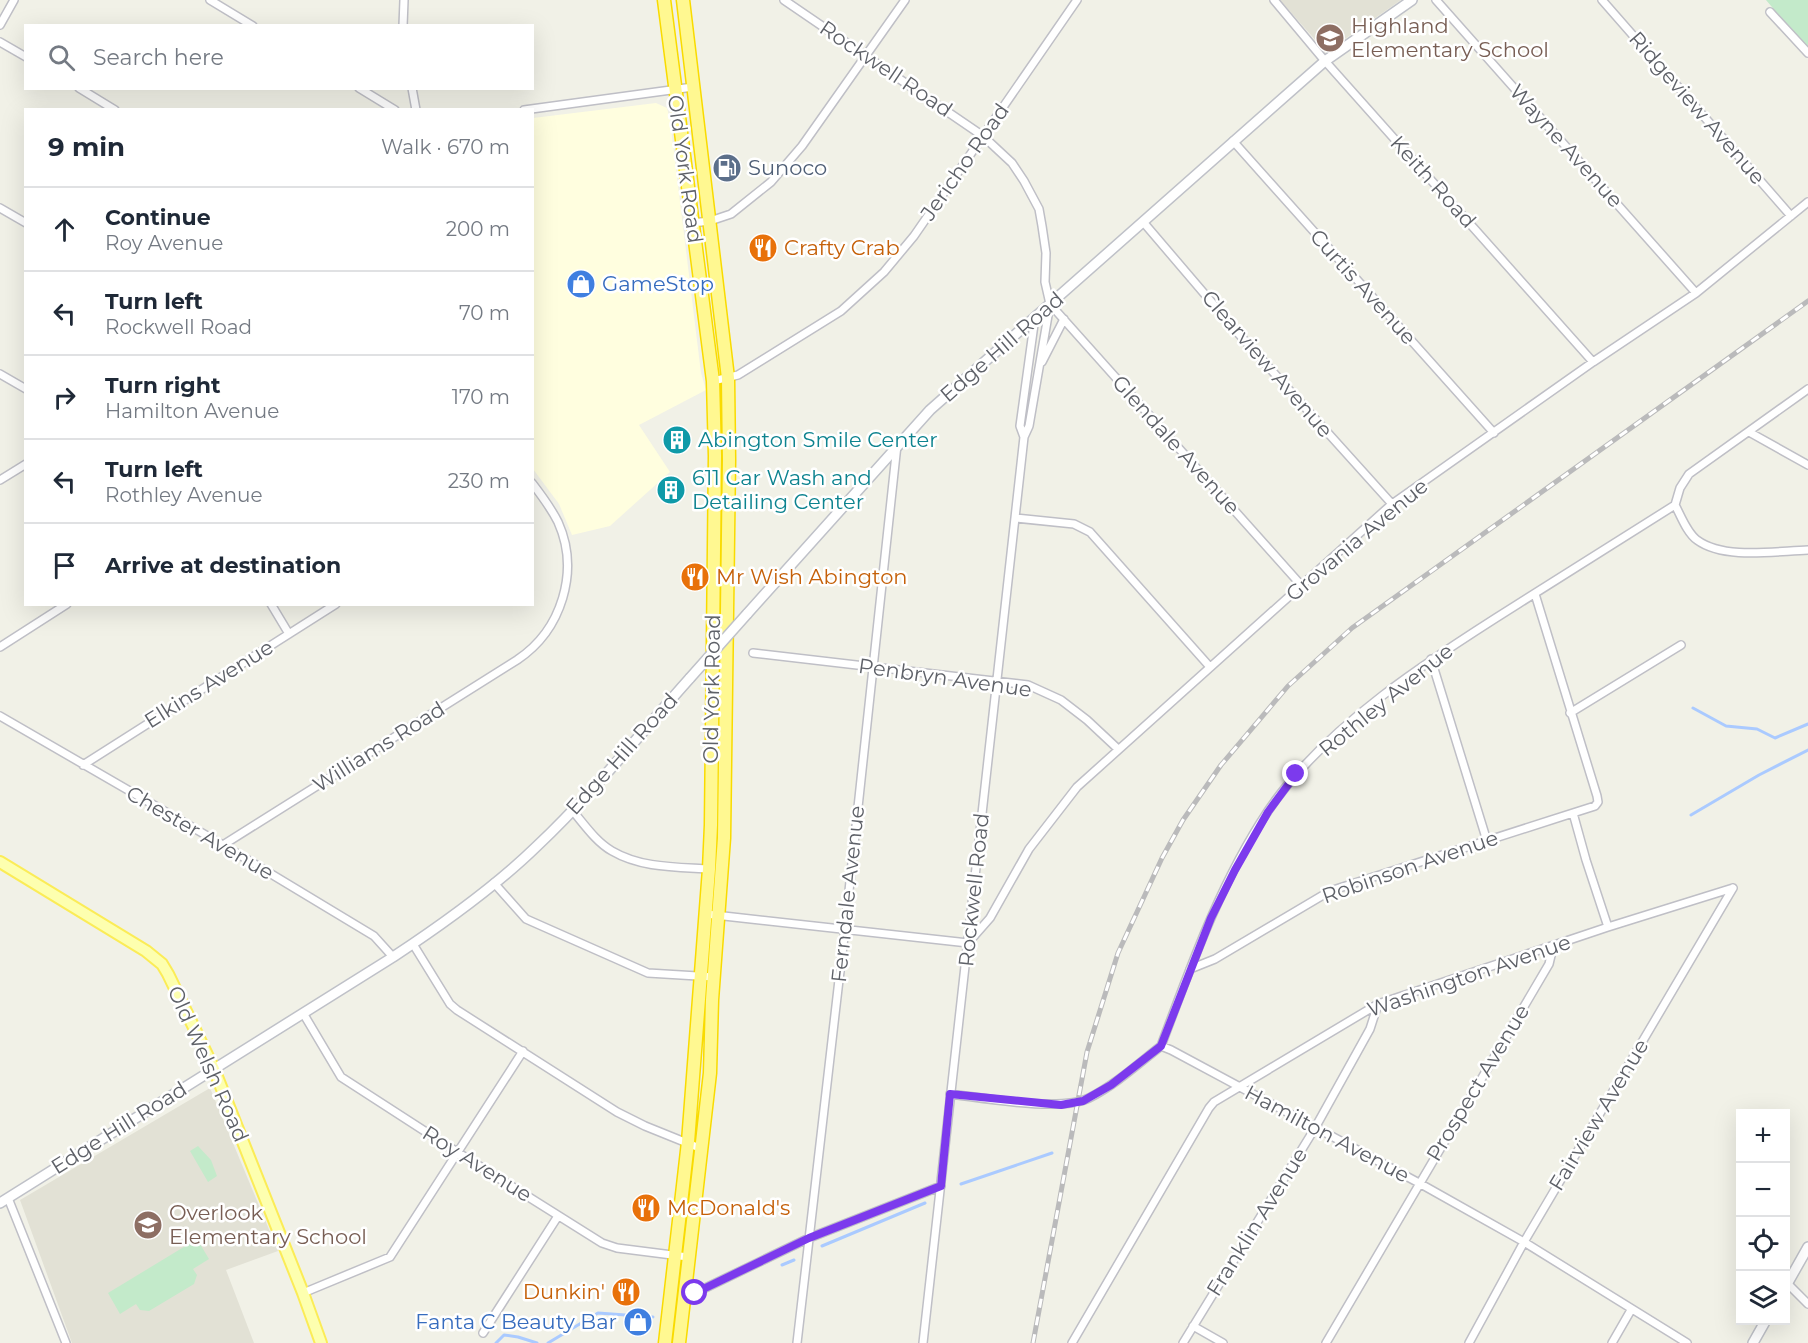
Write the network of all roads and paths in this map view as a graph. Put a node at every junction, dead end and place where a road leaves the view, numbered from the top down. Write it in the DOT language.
graph roads {
  1 [pos="14,0"];
  2 [pos="210,0"];
  3 [pos="404,0"];
  4 [pos="664,0"];
  5 [pos="683,0"];
  6 [pos="784,0"];
  7 [pos="904,0"];
  8 [pos="1077,0"];
  9 [pos="1274,0"];
  10 [pos="1412,0"];
  11 [pos="1437,0"];
  12 [pos="1602,0"];
  13 [pos="1770,12"];
  14 [pos="3,13"];
  15 [pos="250,24"];
  16 [pos="403,24"];
  17 [pos="0,25"];
  18 [pos="0,42"];
  19 [pos="1808,53"];
  20 [pos="24,56"];
  21 [pos="865,56"];
  22 [pos="1325,61"];
  23 [pos="693,87"];
  24 [pos="83,90"];
  25 [pos="362,90"];
  26 [pos="412,90"];
  27 [pos="674,90"];
  28 [pos="112,108"];
  29 [pos="391,108"];
  30 [pos="416,108"];
  31 [pos="534,109"];
  32 [pos="983,136"];
  33 [pos="1233,141"];
  34 [pos="1808,202"];
  35 [pos="0,208"];
  36 [pos="1791,216"];
  37 [pos="710,221"];
  38 [pos="24,222"];
  39 [pos="1144,223"];
  40 [pos="692,224"];
  41 [pos="1696,293"];
  42 [pos="1050,304"];
  43 [pos="1035,317"];
  44 [pos="1064,319"];
  45 [pos="1593,362"];
  46 [pos="1038,370"];
  47 [pos="0,374"];
  48 [pos="728,378"];
  49 [pos="713,381"];
  50 [pos="24,388"];
  51 [pos="1808,389"];
  52 [pos="1494,432"];
  53 [pos="1749,432"];
  54 [pos="1024,437"];
  55 [pos="897,446"];
  56 [pos="24,465"];
  57 [pos="1808,465"];
  58 [pos="0,480"];
  59 [pos="534,486"];
  60 [pos="1392,504"];
  61 [pos="1675,505"];
  62 [pos="1015,518"];
  63 [pos="1808,550"];
  64 [pos="1301,585"];
  65 [pos="1534,594"];
  66 [pos="64,606"];
  67 [pos="272,606"];
  68 [pos="333,606"];
  69 [pos="289,634"];
  70 [pos="1681,645"];
  71 [pos="0,647"];
  72 [pos="753,653"];
  73 [pos="1431,659"];
  74 [pos="872,667"];
  75 [pos="1210,667"];
  76 [pos="997,682"];
  77 [pos="1570,713"];
  78 [pos="0,716"];
  79 [pos="1118,749"];
  80 [pos="83,765"];
  81 [pos="572,810"];
  82 [pos="1573,813"];
  83 [pos="1487,841"];
  84 [pos="223,845"];
  85 [pos="0,862"];
  86 [pos="708,869"];
  87 [pos="494,883"];
  88 [pos="1733,888"];
  89 [pos="706,914"];
  90 [pos="720,915"];
  91 [pos="1608,927"];
  92 [pos="845,928"];
  93 [pos="968,943"];
  94 [pos="413,944"];
  95 [pos="1553,946"];
  96 [pos="393,957"];
  97 [pos="1190,969"];
  98 [pos="700,976"];
  99 [pos="714,977"];
  100 [pos="1378,1004"];
  101 [pos="303,1013"];
  102 [pos="1161,1046"];
  103 [pos="523,1051"];
  104 [pos="214,1069"];
  105 [pos="1240,1087"];
  106 [pos="950,1094"];
  107 [pos="1315,1128"];
  108 [pos="688,1142"];
  109 [pos="702,1149"];
  110 [pos="457,1152"];
  111 [pos="1419,1183"];
  112 [pos="941,1186"];
  113 [pos="4,1201"];
  114 [pos="558,1216"];
  115 [pos="809,1238"];
  116 [pos="1524,1242"];
  117 [pos="1808,1247"];
  118 [pos="674,1255"];
  119 [pos="688,1257"];
  120 [pos="1790,1278"];
  121 [pos="1790,1288"];
  122 [pos="303,1293"];
  123 [pos="683,1295"];
  124 [pos="1808,1304"];
  125 [pos="1631,1310"];
  126 [pos="1763,1325"];
  127 [pos="1193,1326"];
  128 [pos="483,1333"];
  129 [pos="66,1343"];
  130 [pos="321,1343"];
  131 [pos="665,1343"];
  132 [pos="679,1343"];
  133 [pos="797,1343"];
  134 [pos="923,1343"];
  135 [pos="1072,1343"];
  136 [pos="1183,1343"];
  137 [pos="1223,1343"];
  138 [pos="1326,1343"];
  139 [pos="1469,1343"];
  140 [pos="1612,1343"];
  141 [pos="1687,1343"];
  142 [pos="1753,1343"];
  1 -- 14 [label="street"];
  2 -- 15 [label="street"];
  3 -- 16 [label="street"];
  4 -- 27 [label="highway, Old York Road"];
  5 -- 23 [label="highway, Old York Road"];
  6 -- 21 [label="street, Rockwell Road"];
  7 -- 21 [label="street"];
  8 -- 32 [label="street, Jericho Road"];
  9 -- 22 [label="street, Keith Road"];
  10 -- 22 [label="street, Edge Hill Road"];
  11 -- 41 [label="street, Wayne Avenue"];
  12 -- 36 [label="street, Ridgeview Avenue"];
  13 -- 19 [label="street"];
  14 -- 17 [label="street"];
  18 -- 20 [label="street"];
  21 -- 32 [label="street, Rockwell Road"];
  21 -- 37 [label="street"];
  22 -- 33 [label="street, Edge Hill Road"];
  22 -- 45 [label="street, Keith Road"];
  23 -- 27 [label="street"];
  23 -- 37 [label="highway, Old York Road"];
  24 -- 28 [label="street"];
  25 -- 29 [label="street"];
  26 -- 30 [label="street"];
  27 -- 31 [label="street"];
  27 -- 40 [label="highway, Old York Road"];
  32 -- 42 [label="street, Rockwell Road"];
  32 -- 48 [label="street, Jericho Road"];
  33 -- 39 [label="street, Edge Hill Road"];
  33 -- 52 [label="street, Curtis Avenue"];
  34 -- 36 [label="street, Grovania Avenue"];
  35 -- 38 [label="street"];
  36 -- 41 [label="street, Grovania Avenue"];
  37 -- 40 [label="street"];
  37 -- 48 [label="highway, Old York Road"];
  39 -- 42 [label="street, Edge Hill Road"];
  39 -- 60 [label="street, Clearview Avenue"];
  40 -- 49 [label="highway, Old York Road"];
  41 -- 45 [label="street, Grovania Avenue"];
  42 -- 43 [label="street, Edge Hill Road"];
  42 -- 44 [label="street, Glendale Avenue"];
  42 -- 46 [label="street, Rockwell Road"];
  43 -- 54 [label="street, Rockwell Road"];
  43 -- 55 [label="street, Edge Hill Road"];
  44 -- 46 [label="street, Rockwell Road"];
  44 -- 64 [label="street, Glendale Avenue"];
  45 -- 52 [label="street, Grovania Avenue"];
  46 -- 54 [label="street, Rockwell Road"];
  47 -- 50 [label="street"];
  48 -- 49 [label="street, Jericho Road"];
  48 -- 90 [label="highway, Old York Road"];
  49 -- 86 [label="highway, Old York Road"];
  51 -- 53 [label="street"];
  52 -- 60 [label="street, Grovania Avenue"];
  53 -- 57 [label="street"];
  53 -- 61 [label="street"];
  54 -- 62 [label="street, Rockwell Road"];
  55 -- 74 [label="street, Ferndale Avenue"];
  55 -- 81 [label="street, Edge Hill Road, bridge"];
  56 -- 58 [label="street"];
  59 -- 84 [label="street, Williams Road"];
  60 -- 64 [label="street, Grovania Avenue"];
  61 -- 63 [label="street"];
  61 -- 65 [label="street, Rothley Avenue"];
  62 -- 75 [label="street"];
  62 -- 76 [label="street, Rockwell Road"];
  64 -- 75 [label="street, Grovania Avenue"];
  65 -- 73 [label="street, Rothley Avenue"];
  65 -- 77 [label="street"];
  66 -- 71 [label="street"];
  67 -- 69 [label="street"];
  68 -- 69 [label="street, Elkins Avenue"];
  69 -- 80 [label="street, Elkins Avenue"];
  70 -- 77 [label="street"];
  72 -- 74 [label="street, Penbryn Avenue"];
  73 -- 83 [label="street"];
  73 -- 97 [label="street, Rothley Avenue"];
  74 -- 76 [label="street, Penbryn Avenue"];
  74 -- 92 [label="street, Ferndale Avenue"];
  75 -- 79 [label="street, Grovania Avenue"];
  76 -- 79 [label="street, Penbryn Avenue"];
  76 -- 93 [label="street, Rockwell Road"];
  77 -- 82 [label="street"];
  78 -- 80 [label="street, Chester Avenue"];
  79 -- 93 [label="street, Grovania Avenue"];
  80 -- 84 [label="street, Chester Avenue"];
  81 -- 86 [label="street"];
  81 -- 87 [label="street, Edge Hill Road"];
  82 -- 83 [label="street, Robinson Avenue"];
  82 -- 91 [label="street"];
  83 -- 97 [label="street, Robinson Avenue"];
  84 -- 96 [label="street, Chester Avenue"];
  85 -- 104 [label="main road, Old Welsh Road"];
  86 -- 89 [label="highway, Old York Road"];
  87 -- 94 [label="street, Edge Hill Road"];
  87 -- 98 [label="street"];
  88 -- 91 [label="street, Washington Avenue"];
  88 -- 116 [label="street, Fairview Avenue"];
  89 -- 90 [label="street"];
  89 -- 98 [label="highway, Old York Road"];
  90 -- 92 [label="street"];
  90 -- 99 [label="highway, Old York Road"];
  91 -- 95 [label="street, Washington Avenue"];
  92 -- 93 [label="street"];
  92 -- 115 [label="street, Ferndale Avenue"];
  93 -- 106 [label="street, Rockwell Road"];
  94 -- 96 [label="street, Edge Hill Road"];
  94 -- 103 [label="street"];
  95 -- 100 [label="street, Washington Avenue"];
  95 -- 111 [label="street, Prospect Avenue"];
  96 -- 101 [label="street, Edge Hill Road"];
  97 -- 102 [label="street, Rothley Avenue"];
  98 -- 99 [label="street"];
  98 -- 108 [label="highway, Old York Road"];
  99 -- 109 [label="highway, Old York Road"];
  100 -- 105 [label="street, Washington Avenue"];
  100 -- 107 [label="street, Franklin Avenue"];
  101 -- 104 [label="street, Edge Hill Road"];
  101 -- 110 [label="street, Roy Avenue"];
  102 -- 105 [label="street, Hamilton Avenue"];
  102 -- 106 [label="street"];
  103 -- 108 [label="street"];
  103 -- 110 [label="street"];
  104 -- 113 [label="street, Edge Hill Road"];
  104 -- 122 [label="main road, Old Welsh Road"];
  105 -- 107 [label="street, Hamilton Avenue"];
  105 -- 135 [label="street, Washington Avenue"];
  106 -- 112 [label="street, Rockwell Road"];
  107 -- 111 [label="street, Hamilton Avenue"];
  107 -- 127 [label="street, Franklin Avenue"];
  108 -- 109 [label="street"];
  108 -- 118 [label="highway, Old York Road"];
  109 -- 119 [label="highway, Old York Road"];
  110 -- 114 [label="street, Roy Avenue"];
  110 -- 122 [label="street"];
  111 -- 116 [label="street, Hamilton Avenue"];
  111 -- 138 [label="street, Prospect Avenue"];
  112 -- 115 [label="street"];
  112 -- 134 [label="street, Rockwell Road"];
  113 -- 129 [label="street"];
  114 -- 118 [label="street, Roy Avenue"];
  114 -- 128 [label="street"];
  115 -- 123 [label="street"];
  115 -- 133 [label="street, Ferndale Avenue"];
  116 -- 125 [label="street, Hamilton Avenue"];
  116 -- 139 [label="street, Fairview Avenue"];
  117 -- 120 [label="street"];
  118 -- 119 [label="street, Roy Avenue"];
  118 -- 131 [label="highway, Old York Road"];
  119 -- 123 [label="highway, Old York Road"];
  121 -- 124 [label="street"];
  122 -- 130 [label="main road, Old Welsh Road"];
  123 -- 132 [label="highway, Old York Road"];
  125 -- 140 [label="street"];
  125 -- 141 [label="street, Hamilton Avenue"];
  126 -- 142 [label="street"];
  127 -- 136 [label="street, Franklin Avenue"];
  127 -- 137 [label="street"];
}
